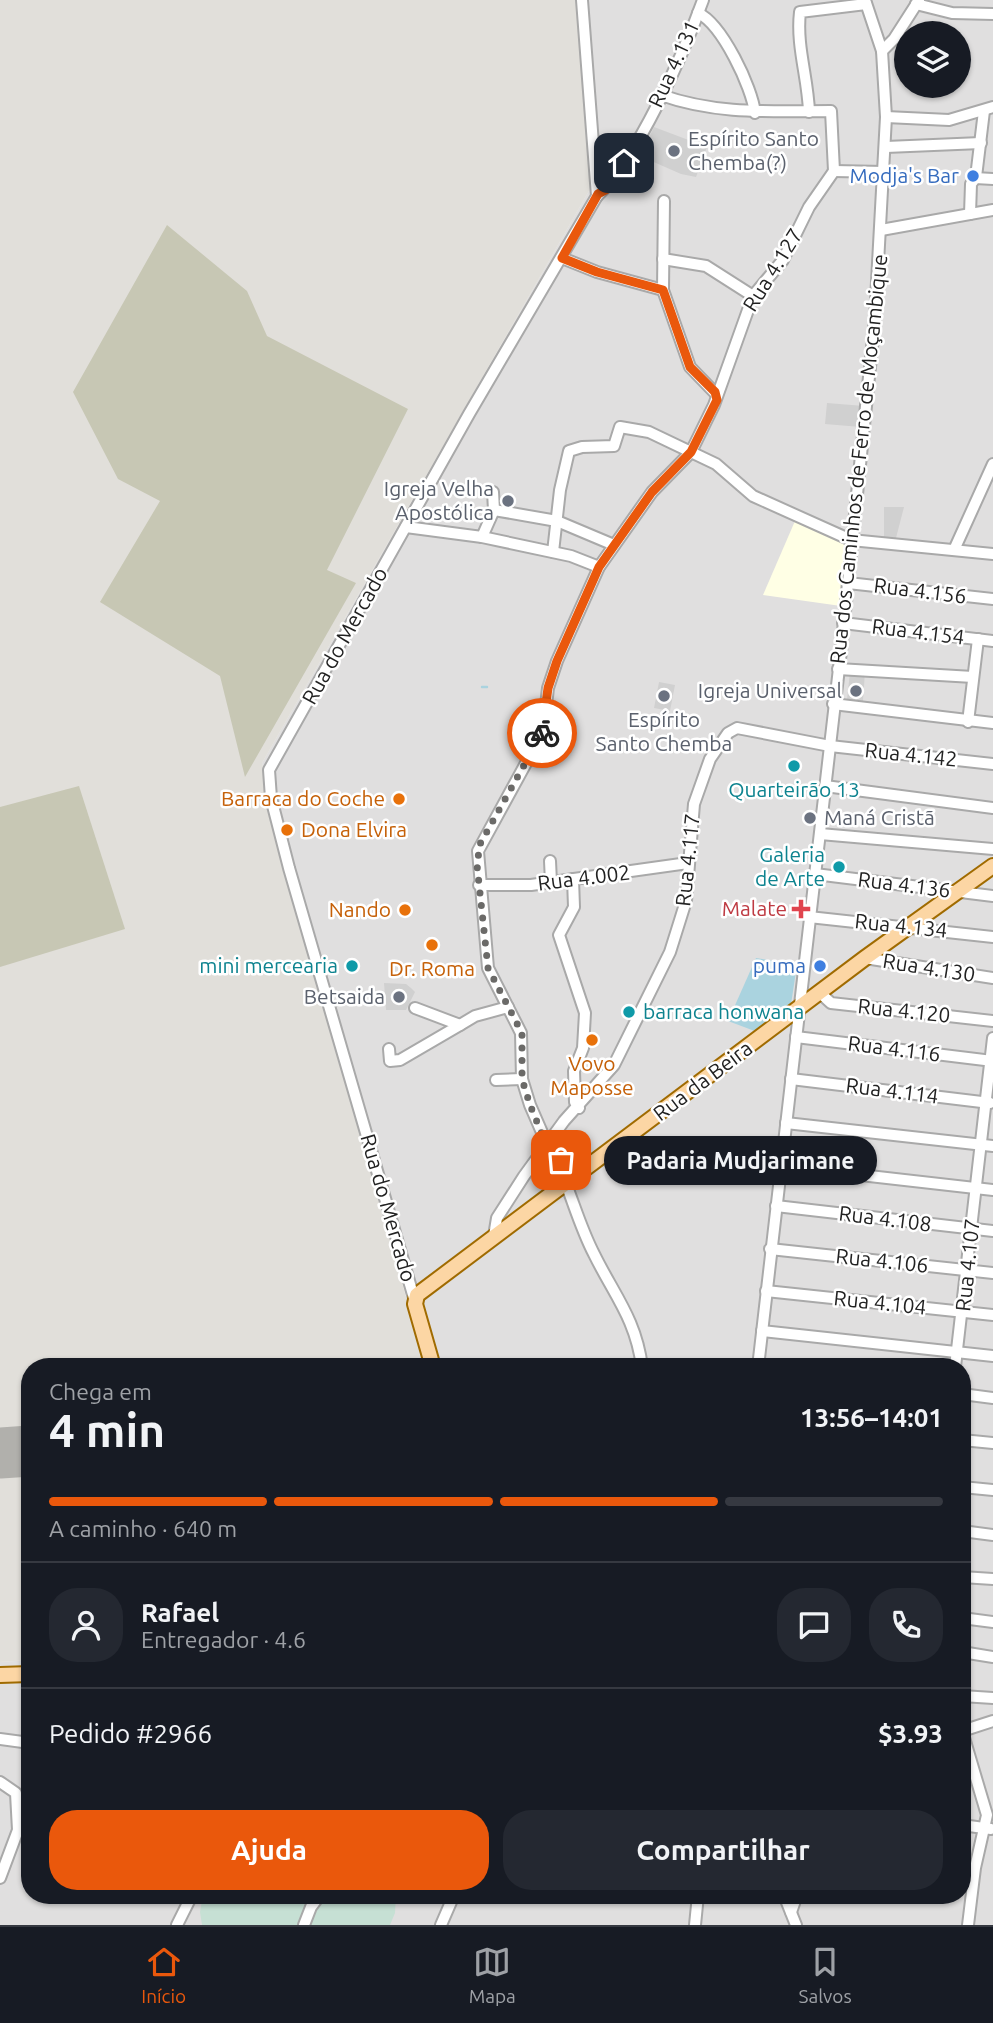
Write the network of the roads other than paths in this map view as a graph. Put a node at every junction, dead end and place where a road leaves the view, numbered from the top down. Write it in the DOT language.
graph roads {
  1 [pos="582,0"];
  2 [pos="703,0"];
  3 [pos="865,2"];
  4 [pos="917,2"];
  5 [pos="698,13"];
  6 [pos="993,14"];
  7 [pos="882,51"];
  8 [pos="661,95"];
  9 [pos="988,109"];
  10 [pos="808,112"];
  11 [pos="755,113"];
  12 [pos="886,117"];
  13 [pos="981,143"];
  14 [pos="886,147"];
  15 [pos="834,171"];
  16 [pos="884,172"];
  17 [pos="975,178"];
  18 [pos="993,179"];
  19 [pos="597,197"];
  20 [pos="664,201"];
  21 [pos="993,210"];
  22 [pos="970,214"];
  23 [pos="881,230"];
  24 [pos="562,258"];
  25 [pos="663,259"];
  26 [pos="663,290"];
  27 [pos="753,296"];
  28 [pos="717,395"];
  29 [pos="691,452"];
  30 [pos="993,464"];
  31 [pos="493,492"];
  32 [pos="494,510"];
  33 [pos="557,520"];
  34 [pos="406,527"];
  35 [pos="482,537"];
  36 [pos="851,540"];
  37 [pos="614,545"];
  38 [pos="954,550"];
  39 [pos="553,552"];
  40 [pos="993,554"];
  41 [pos="599,567"];
  42 [pos="848,583"];
  43 [pos="993,599"];
  44 [pos="843,623"];
  45 [pos="978,639"];
  46 [pos="993,641"];
  47 [pos="838,669"];
  48 [pos="973,677"];
  49 [pos="833,704"];
  50 [pos="968,722"];
  51 [pos="993,723"];
  52 [pos="830,746"];
  53 [pos="993,764"];
  54 [pos="824,786"];
  55 [pos="993,808"];
  56 [pos="820,834"];
  57 [pos="993,849"];
  58 [pos="550,861"];
  59 [pos="688,863"];
  60 [pos="993,866"];
  61 [pos="814,874"];
  62 [pos="573,879"];
  63 [pos="551,882"];
  64 [pos="479,885"];
  65 [pos="957,892"];
  66 [pos="993,896"];
  67 [pos="809,917"];
  68 [pos="908,926"];
  69 [pos="993,937"];
  70 [pos="865,958"];
  71 [pos="993,978"];
  72 [pos="819,992"];
  73 [pos="415,1007"];
  74 [pos="508,1007"];
  75 [pos="799,1008"];
  76 [pos="993,1021"];
  77 [pos="460,1025"];
  78 [pos="796,1037"];
  79 [pos="993,1038"];
  80 [pos="389,1049"];
  81 [pos="992,1061"];
  82 [pos="522,1079"];
  83 [pos="790,1079"];
  84 [pos="496,1080"];
  85 [pos="989,1102"];
  86 [pos="579,1108"];
  87 [pos="786,1123"];
  88 [pos="547,1143"];
  89 [pos="981,1145"];
  90 [pos="993,1146"];
  91 [pos="780,1166"];
  92 [pos="570,1181"];
  93 [pos="976,1188"];
  94 [pos="993,1190"];
  95 [pos="776,1206"];
  96 [pos="971,1229"];
  97 [pos="993,1231"];
  98 [pos="494,1237"];
  99 [pos="770,1249"];
  100 [pos="967,1270"];
  101 [pos="993,1273"];
  102 [pos="766,1291"];
  103 [pos="414,1298"];
  104 [pos="963,1312"];
  105 [pos="993,1315"];
  106 [pos="762,1331"];
  107 [pos="958,1352"];
  108 [pos="993,1356"];
  109 [pos="431,1358"];
  110 [pos="640,1358"];
  111 [pos="759,1358"];
  112 [pos="957,1358"];
  113 [pos="971,1395"];
  114 [pos="993,1398"];
  115 [pos="971,1441"];
  116 [pos="993,1443"];
  117 [pos="971,1488"];
  118 [pos="993,1490"];
  119 [pos="971,1532"];
  120 [pos="993,1535"];
  121 [pos="971,1578"];
  122 [pos="993,1579"];
  123 [pos="971,1619"];
  124 [pos="993,1622"];
  125 [pos="971,1653"];
  126 [pos="993,1657"];
  127 [pos="21,1674"];
  128 [pos="0,1675"];
  129 [pos="971,1697"];
  130 [pos="993,1698"];
  131 [pos="993,1721"];
  132 [pos="971,1728"];
  133 [pos="0,1739"];
  134 [pos="21,1742"];
  135 [pos="971,1758"];
  136 [pos="0,1782"];
  137 [pos="990,1815"];
  138 [pos="971,1826"];
  139 [pos="21,1829"];
  140 [pos="990,1829"];
  141 [pos="18,1830"];
  142 [pos="0,1878"];
  143 [pos="971,1901"];
  144 [pos="188,1904"];
  145 [pos="315,1904"];
  146 [pos="450,1904"];
  147 [pos="697,1904"];
  148 [pos="788,1904"];
  149 [pos="794,1904"];
  150 [pos="971,1904"];
  151 [pos="791,1912"];
  152 [pos="177,1925"];
  153 [pos="304,1925"];
  154 [pos="441,1925"];
  155 [pos="695,1925"];
  156 [pos="796,1925"];
  157 [pos="968,1925"];
  1 -- 19 [label="street"];
  2 -- 5 [label="street, Rua 4.131"];
  3 -- 7 [label="street, Rua dos Caminhos de Ferro de Moçambique"];
  3 -- 10 [label="street"];
  4 -- 6 [label="street"];
  4 -- 7 [label="street"];
  5 -- 8 [label="street, Rua 4.131"];
  5 -- 11 [label="street"];
  7 -- 12 [label="street, Rua dos Caminhos de Ferro de Moçambique"];
  8 -- 11 [label="street"];
  8 -- 19 [label="street, Rua 4.131"];
  9 -- 12 [label="street"];
  9 -- 13 [label="street"];
  10 -- 11 [label="street"];
  10 -- 15 [label="street"];
  12 -- 14 [label="street, Rua dos Caminhos de Ferro de Moçambique"];
  13 -- 14 [label="street"];
  13 -- 17 [label="street"];
  14 -- 16 [label="street, Rua dos Caminhos de Ferro de Moçambique"];
  15 -- 16 [label="street"];
  15 -- 27 [label="street, Rua 4.127"];
  16 -- 23 [label="street, Rua dos Caminhos de Ferro de Moçambique"];
  17 -- 18 [label="street"];
  17 -- 22 [label="street"];
  19 -- 24 [label="street, Rua do Mercado"];
  20 -- 25 [label="street"];
  21 -- 22 [label="street"];
  22 -- 23 [label="street"];
  23 -- 36 [label="street, Rua dos Caminhos de Ferro de Moçambique"];
  24 -- 26 [label="street"];
  24 -- 34 [label="street, Rua do Mercado"];
  25 -- 26 [label="street"];
  25 -- 27 [label="street"];
  26 -- 28 [label="street"];
  27 -- 28 [label="street, Rua 4.127"];
  28 -- 29 [label="street, Rua 4.127"];
  29 -- 33 [label="street"];
  29 -- 36 [label="street"];
  29 -- 37 [label="street, Rua 4.127"];
  30 -- 38 [label="street"];
  31 -- 32 [label="street"];
  32 -- 33 [label="street"];
  32 -- 35 [label="street"];
  33 -- 37 [label="street"];
  33 -- 39 [label="street"];
  34 -- 35 [label="street"];
  34 -- 103 [label="street, Rua do Mercado"];
  35 -- 39 [label="street"];
  36 -- 38 [label="street"];
  36 -- 42 [label="street, Rua dos Caminhos de Ferro de Moçambique"];
  37 -- 41 [label="street, Rua 4.127"];
  38 -- 40 [label="street"];
  39 -- 41 [label="street"];
  41 -- 64 [label="street, Rua 4.127"];
  42 -- 43 [label="street, Rua 4.156"];
  42 -- 44 [label="street, Rua dos Caminhos de Ferro de Moçambique"];
  44 -- 45 [label="street, Rua 4.154"];
  44 -- 47 [label="street, Rua dos Caminhos de Ferro de Moçambique"];
  45 -- 46 [label="street, Rua 4.154"];
  45 -- 48 [label="street"];
  47 -- 48 [label="street"];
  47 -- 49 [label="street, Rua dos Caminhos de Ferro de Moçambique"];
  48 -- 50 [label="street"];
  49 -- 50 [label="street"];
  49 -- 52 [label="street, Rua dos Caminhos de Ferro de Moçambique"];
  50 -- 51 [label="street"];
  52 -- 53 [label="street, Rua 4.142"];
  52 -- 54 [label="street, Rua dos Caminhos de Ferro de Moçambique"];
  52 -- 59 [label="street, Rua 4.117"];
  54 -- 55 [label="street"];
  54 -- 56 [label="street, Rua dos Caminhos de Ferro de Moçambique"];
  56 -- 57 [label="street"];
  56 -- 61 [label="street, Rua dos Caminhos de Ferro de Moçambique"];
  58 -- 63 [label="street"];
  59 -- 62 [label="street, Rua 4.002"];
  59 -- 86 [label="street, Rua 4.117"];
  60 -- 65 [label="main road, Rua da Beira"];
  61 -- 65 [label="street, Rua 4.136"];
  61 -- 67 [label="street, Rua dos Caminhos de Ferro de Moçambique"];
  62 -- 63 [label="street, Rua 4.002"];
  62 -- 86 [label="street"];
  63 -- 64 [label="street, Rua 4.002"];
  64 -- 74 [label="street, Rua 4.127"];
  65 -- 66 [label="street, Rua 4.136"];
  65 -- 68 [label="main road, Rua da Beira"];
  67 -- 68 [label="street, Rua 4.134"];
  67 -- 75 [label="street, Rua dos Caminhos de Ferro de Moçambique"];
  68 -- 69 [label="street, Rua 4.134"];
  68 -- 70 [label="main road, Rua da Beira"];
  70 -- 71 [label="street, Rua 4.130"];
  70 -- 72 [label="main road, Rua da Beira"];
  72 -- 75 [label="main road, Rua da Beira"];
  72 -- 76 [label="street, Rua 4.120"];
  73 -- 77 [label="street"];
  74 -- 77 [label="street"];
  74 -- 82 [label="street, Rua 4.127"];
  75 -- 78 [label="street, Rua dos Caminhos de Ferro de Moçambique"];
  75 -- 92 [label="main road, Rua da Beira"];
  77 -- 80 [label="street"];
  78 -- 81 [label="street, Rua 4.116"];
  78 -- 83 [label="street, Rua dos Caminhos de Ferro de Moçambique"];
  79 -- 81 [label="street, Rua 4.107"];
  81 -- 85 [label="street, Rua 4.107"];
  82 -- 84 [label="street"];
  82 -- 88 [label="street"];
  83 -- 85 [label="street, Rua 4.114"];
  83 -- 87 [label="street, Rua dos Caminhos de Ferro de Moçambique"];
  85 -- 89 [label="street, Rua 4.107"];
  86 -- 88 [label="street, Rua 4.117"];
  87 -- 89 [label="street"];
  87 -- 91 [label="street, Rua dos Caminhos de Ferro de Moçambique"];
  88 -- 92 [label="street"];
  88 -- 98 [label="street, Rua 4.117"];
  89 -- 90 [label="street"];
  89 -- 93 [label="street, Rua 4.107"];
  91 -- 93 [label="street"];
  91 -- 95 [label="street, Rua dos Caminhos de Ferro de Moçambique"];
  92 -- 98 [label="main road, Rua da Beira"];
  92 -- 110 [label="street"];
  93 -- 94 [label="street"];
  93 -- 96 [label="street, Rua 4.107"];
  95 -- 96 [label="street, Rua 4.108"];
  95 -- 99 [label="street, Rua dos Caminhos de Ferro de Moçambique"];
  96 -- 97 [label="street, Rua 4.108"];
  96 -- 100 [label="street, Rua 4.107"];
  98 -- 103 [label="main road, Rua da Beira"];
  99 -- 100 [label="street, Rua 4.106"];
  99 -- 102 [label="street, Rua dos Caminhos de Ferro de Moçambique"];
  100 -- 101 [label="street, Rua 4.106"];
  100 -- 104 [label="street, Rua 4.107"];
  102 -- 104 [label="street, Rua 4.104"];
  102 -- 106 [label="street, Rua dos Caminhos de Ferro de Moçambique"];
  103 -- 109 [label="main road"];
  104 -- 105 [label="street, Rua 4.104"];
  104 -- 107 [label="street, Rua 4.107"];
  106 -- 107 [label="street"];
  106 -- 111 [label="street, Rua dos Caminhos de Ferro de Moçambique"];
  107 -- 108 [label="street"];
  107 -- 112 [label="street, Rua 4.107"];
  113 -- 114 [label="street"];
  115 -- 116 [label="street"];
  117 -- 118 [label="street"];
  119 -- 120 [label="street"];
  121 -- 122 [label="street"];
  123 -- 124 [label="street"];
  125 -- 126 [label="street"];
  127 -- 128 [label="main road"];
  129 -- 130 [label="street"];
  131 -- 132 [label="street"];
  133 -- 134 [label="street"];
  135 -- 137 [label="street"];
  136 -- 141 [label="street"];
  137 -- 140 [label="street"];
  138 -- 140 [label="street"];
  139 -- 141 [label="street"];
  140 -- 143 [label="street"];
  141 -- 142 [label="street"];
  144 -- 152 [label="street"];
  145 -- 153 [label="street"];
  146 -- 154 [label="street"];
  147 -- 155 [label="street"];
  148 -- 151 [label="street"];
  149 -- 151 [label="street"];
  150 -- 157 [label="street"];
  151 -- 156 [label="street"];
}
